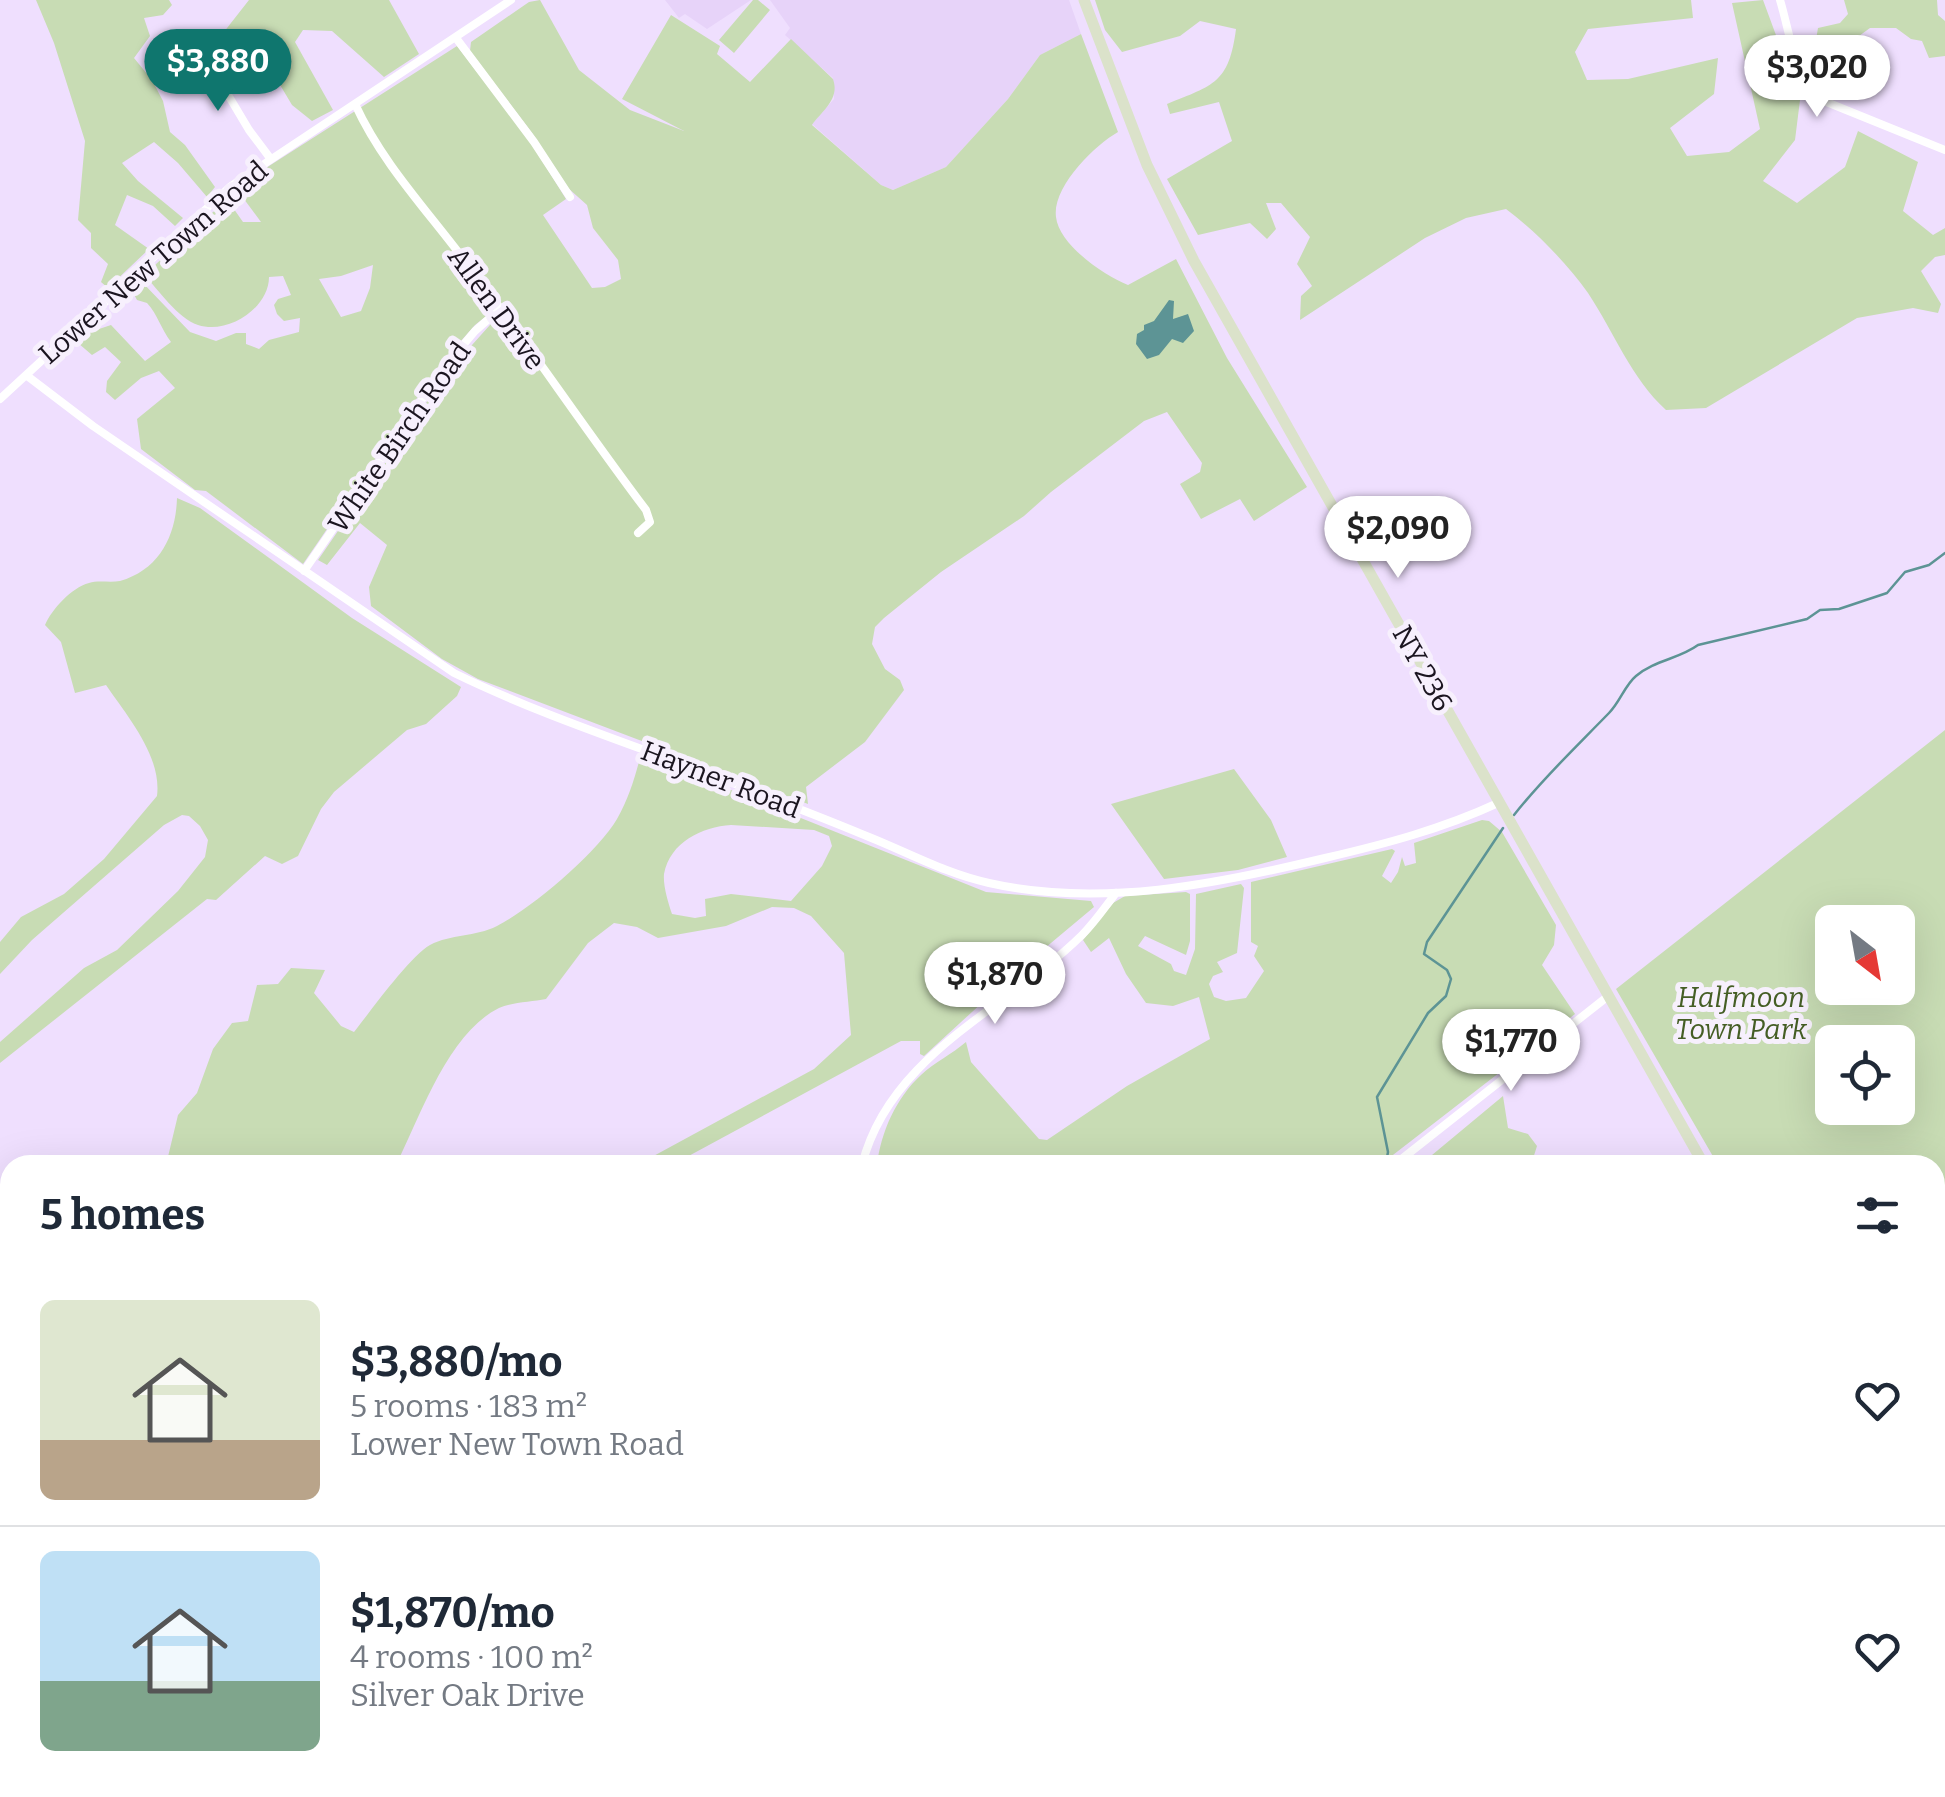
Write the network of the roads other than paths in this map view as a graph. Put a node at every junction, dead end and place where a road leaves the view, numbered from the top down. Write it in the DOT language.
graph roads {
  1 [pos="511,0"];
  2 [pos="1084,0"];
  3 [pos="1780,0"];
  4 [pos="456,38"];
  5 [pos="200,48"];
  6 [pos="355,104"];
  7 [pos="1945,150"];
  8 [pos="270,158"];
  9 [pos="570,197"];
  10 [pos="500,309"];
  11 [pos="26,375"];
  12 [pos="0,398"];
  13 [pos="638,534"];
  14 [pos="304,571"];
  15 [pos="1498,803"];
  16 [pos="1116,892"];
  17 [pos="1607,996"];
  18 [pos="865,1155"];
  19 [pos="1407,1155"];
  20 [pos="1698,1155"];
  1 -- 4 [label="street, Lower New Town Road"];
  2 -- 15 [label="main road, NY 236 / NY 236"];
  3 -- 7 [label="street"];
  4 -- 6 [label="street, Lower New Town Road"];
  4 -- 9 [label="street"];
  5 -- 8 [label="street"];
  6 -- 8 [label="street, Lower New Town Road"];
  6 -- 10 [label="street, Allen Drive"];
  8 -- 11 [label="street, Lower New Town Road"];
  10 -- 13 [label="street, Allen Drive"];
  10 -- 14 [label="street, White Birch Road"];
  11 -- 12 [label="street, Lower New Town Road"];
  11 -- 14 [label="street, Hayner Road"];
  14 -- 16 [label="street, Hayner Road"];
  15 -- 16 [label="street, Hayner Road"];
  15 -- 17 [label="main road, NY 236 / NY 236"];
  16 -- 18 [label="street"];
  17 -- 19 [label="street"];
  17 -- 20 [label="main road, NY 236 / NY 236"];
}
